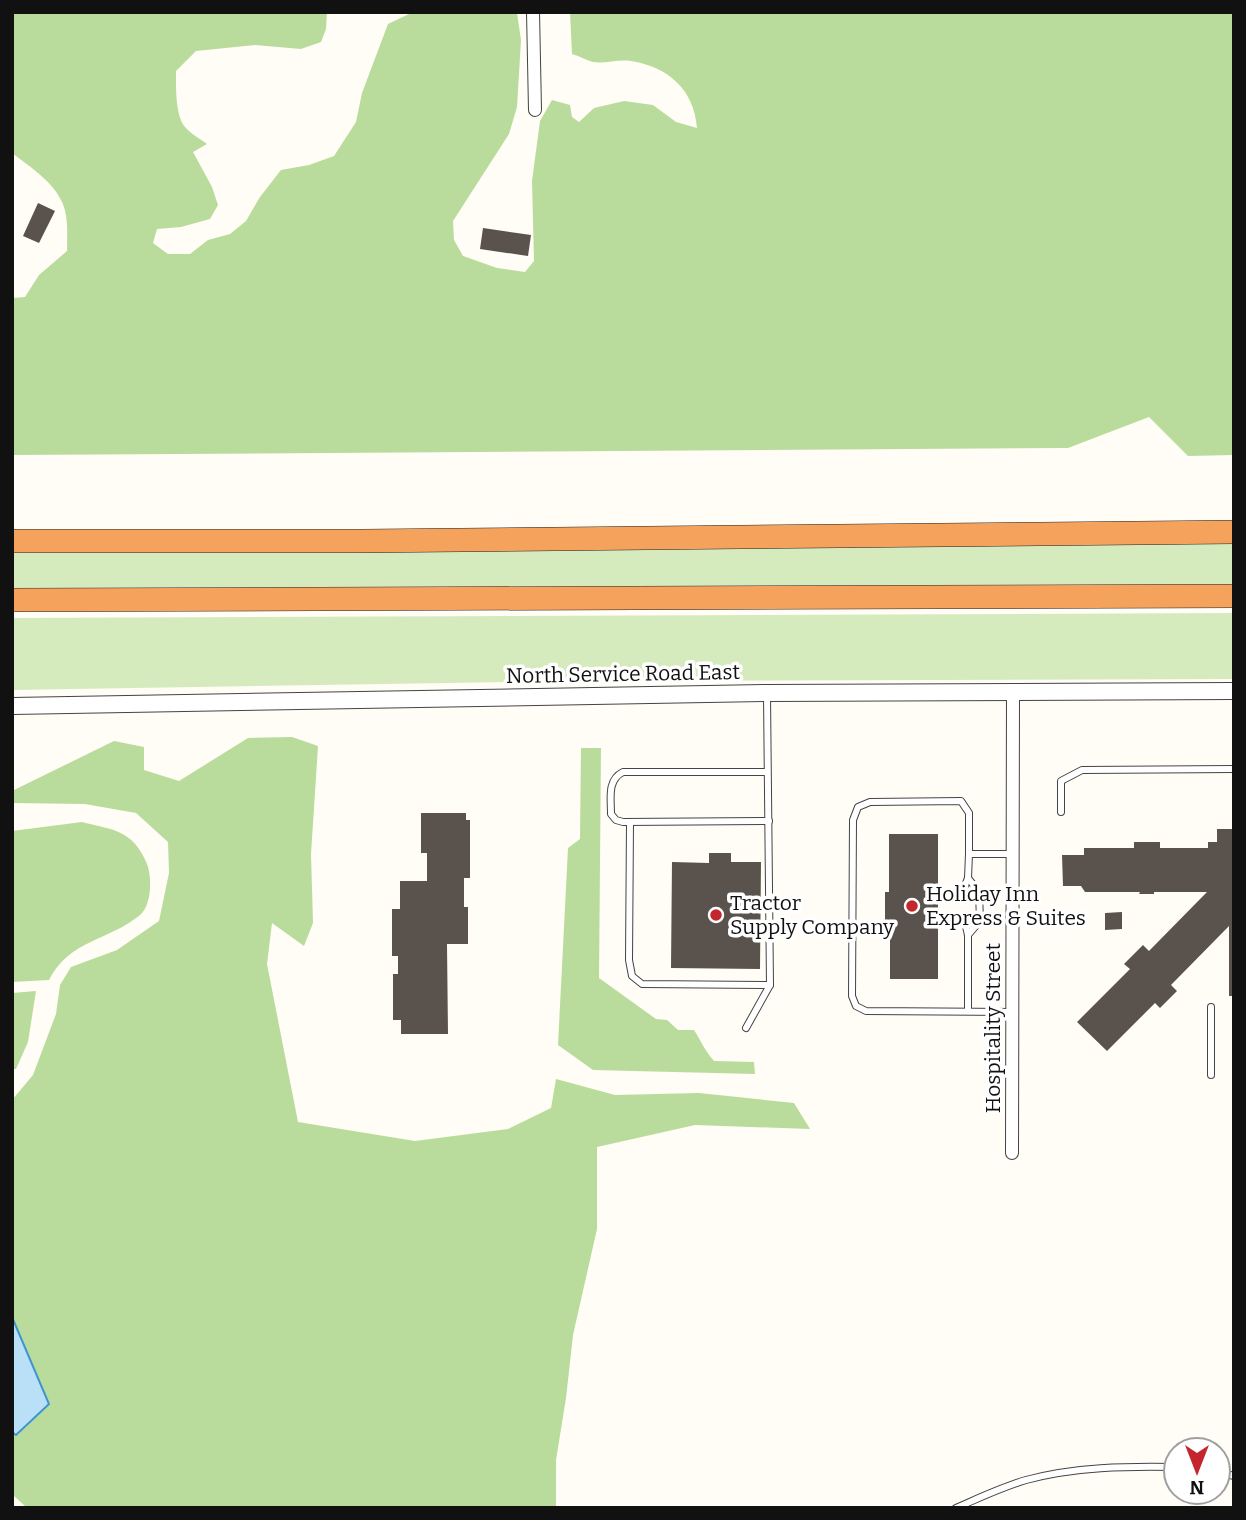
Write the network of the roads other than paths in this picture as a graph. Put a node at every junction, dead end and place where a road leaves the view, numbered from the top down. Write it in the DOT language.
graph roads {
  1 [pos="533,12"];
  2 [pos="535,110"];
  3 [pos="1234,533"];
  4 [pos="12,541"];
  5 [pos="1234,596"];
  6 [pos="12,600"];
  7 [pos="1234,691"];
  8 [pos="1013,692"];
  9 [pos="767,693"];
  10 [pos="12,706"];
  11 [pos="1234,769"];
  12 [pos="767,772"];
  13 [pos="1061,812"];
  14 [pos="769,821"];
  15 [pos="630,822"];
  16 [pos="1012,853"];
  17 [pos="968,854"];
  18 [pos="968,878"];
  19 [pos="964,888"];
  20 [pos="964,918"];
  21 [pos="968,935"];
  22 [pos="770,985"];
  23 [pos="1211,1007"];
  24 [pos="968,1011"];
  25 [pos="1012,1012"];
  26 [pos="746,1028"];
  27 [pos="1211,1075"];
  28 [pos="1012,1153"];
  29 [pos="1162,1467"];
  30 [pos="956,1508"];
  1 -- 2 [label="street"];
  3 -- 4 [label="highway"];
  5 -- 6 [label="highway"];
  7 -- 8 [label="street, North Service Road East"];
  8 -- 9 [label="street, North Service Road East"];
  8 -- 16 [label="street, Hospitality Street"];
  9 -- 10 [label="street, North Service Road East"];
  9 -- 12 [label="lane"];
  11 -- 13 [label="lane"];
  12 -- 14 [label="lane"];
  12 -- 15 [label="lane"];
  14 -- 15 [label="lane"];
  14 -- 22 [label="lane"];
  15 -- 22 [label="lane"];
  16 -- 17 [label="lane"];
  16 -- 25 [label="street, Hospitality Street"];
  17 -- 18 [label="lane"];
  17 -- 24 [label="lane"];
  18 -- 19 [label="lane"];
  18 -- 21 [label="lane"];
  20 -- 21 [label="lane"];
  21 -- 24 [label="lane"];
  22 -- 26 [label="lane"];
  23 -- 27 [label="lane"];
  24 -- 25 [label="lane"];
  25 -- 28 [label="street, Hospitality Street"];
  29 -- 30 [label="lane"];
}
